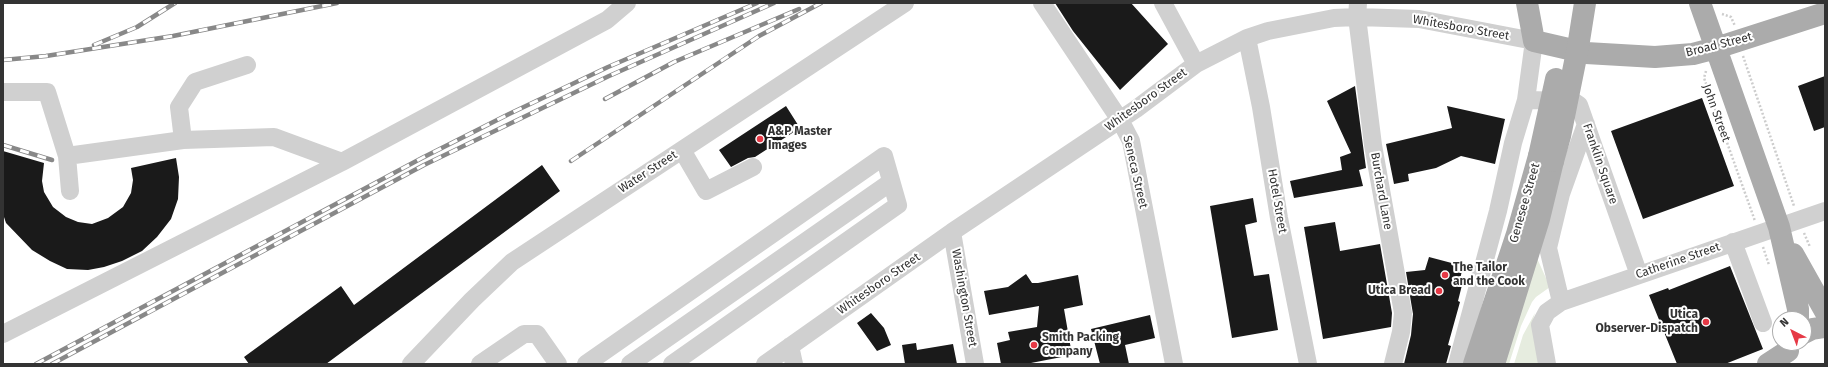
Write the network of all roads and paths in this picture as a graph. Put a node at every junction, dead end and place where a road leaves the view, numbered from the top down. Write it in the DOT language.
graph roads {
  1 [pos="627,3"];
  2 [pos="905,3"];
  3 [pos="1042,3"];
  4 [pos="1163,3"];
  5 [pos="1527,3"];
  6 [pos="1571,3"];
  7 [pos="1585,3"];
  8 [pos="1700,3"];
  9 [pos="1357,10"];
  10 [pos="1720,12"];
  11 [pos="1825,13"];
  12 [pos="1247,38"];
  13 [pos="1534,41"];
  14 [pos="1740,41"];
  15 [pos="1716,48"];
  16 [pos="1573,60"];
  17 [pos="1196,64"];
  18 [pos="247,65"];
  19 [pos="3,92"];
  20 [pos="1526,100"];
  21 [pos="1120,120"];
  22 [pos="1586,124"];
  23 [pos="183,140"];
  24 [pos="682,150"];
  25 [pos="67,156"];
  26 [pos="1546,158"];
  27 [pos="342,162"];
  28 [pos="753,168"];
  29 [pos="891,182"];
  30 [pos="70,191"];
  31 [pos="1825,211"];
  32 [pos="1799,220"];
  33 [pos="1769,230"];
  34 [pos="952,232"];
  35 [pos="1733,242"];
  36 [pos="1810,248"];
  37 [pos="1769,266"];
  38 [pos="1639,275"];
  39 [pos="1561,302"];
  40 [pos="1798,311"];
  41 [pos="1825,311"];
  42 [pos="1763,323"];
  43 [pos="1825,327"];
  44 [pos="1812,329"];
  45 [pos="3,334"];
  46 [pos="790,346"];
  47 [pos="1786,351"];
  48 [pos="550,361"];
  49 [pos="410,364"];
  50 [pos="480,364"];
  51 [pos="586,364"];
  52 [pos="630,364"];
  53 [pos="672,364"];
  54 [pos="765,364"];
  55 [pos="794,364"];
  56 [pos="975,364"];
  57 [pos="1174,364"];
  58 [pos="1308,364"];
  59 [pos="1393,364"];
  60 [pos="1458,364"];
  61 [pos="1474,364"];
  62 [pos="1494,364"];
  63 [pos="1547,364"];
  64 [pos="1768,364"];
  1 -- 27 [label="street"];
  2 -- 24 [label="street, Water Street"];
  3 -- 21 [label="street, Seneca Street"];
  4 -- 17 [label="street"];
  5 -- 13 [label="main road"];
  6 -- 16 [label="main road"];
  7 -- 16 [label="main road, bridge"];
  8 -- 15 [label="main road"];
  9 -- 12 [label="street, Whitesboro Street"];
  9 -- 13 [label="street, Whitesboro Street"];
  9 -- 59 [label="street, Burchard Lane"];
  10 -- 14 [label="path"];
  11 -- 14 [label="main road, Broad Street"];
  12 -- 17 [label="street, Whitesboro Street"];
  12 -- 58 [label="street, Hotel Street"];
  13 -- 16 [label="main road, Whitesboro Street"];
  13 -- 20 [label="street"];
  14 -- 15 [label="main road, Broad Street"];
  14 -- 32 [label="path"];
  15 -- 16 [label="main road, Broad Street"];
  15 -- 33 [label="main road, John Street"];
  15 -- 33 [label="path, John Street"];
  16 -- 26 [label="main road, Genesee Street, bridge"];
  17 -- 21 [label="street, Whitesboro Street"];
  18 -- 23 [label="street"];
  19 -- 25 [label="street"];
  20 -- 22 [label="street, Franklin Square"];
  20 -- 60 [label="street"];
  21 -- 34 [label="street, Whitesboro Street"];
  21 -- 57 [label="street, Seneca Street"];
  22 -- 38 [label="street, Franklin Square"];
  22 -- 39 [label="street"];
  23 -- 25 [label="street"];
  23 -- 27 [label="street"];
  24 -- 28 [label="street"];
  24 -- 49 [label="street, Water Street"];
  25 -- 30 [label="street"];
  26 -- 61 [label="main road, Genesee Street"];
  26 -- 62 [label="main road, Genesee Street"];
  27 -- 45 [label="street"];
  29 -- 51 [label="street"];
  29 -- 52 [label="street"];
  29 -- 53 [label="street"];
  31 -- 32 [label="street, Catherine Street"];
  32 -- 33 [label="street, Catherine Street"];
  32 -- 36 [label="path"];
  33 -- 35 [label="street, Catherine Street"];
  33 -- 37 [label="path, John Street"];
  33 -- 40 [label="main road, John Street"];
  33 -- 41 [label="main road, John Street"];
  34 -- 46 [label="street, Whitesboro Street"];
  34 -- 56 [label="street, Washington Street"];
  35 -- 38 [label="street, Catherine Street"];
  35 -- 42 [label="street"];
  38 -- 39 [label="street, Catherine Street"];
  39 -- 63 [label="street, Catherine Street"];
  43 -- 44 [label="main road"];
  46 -- 54 [label="street, Whitesboro Street"];
  46 -- 55 [label="street"];
  47 -- 64 [label="main road"];
  48 -- 50 [label="street"];
}
